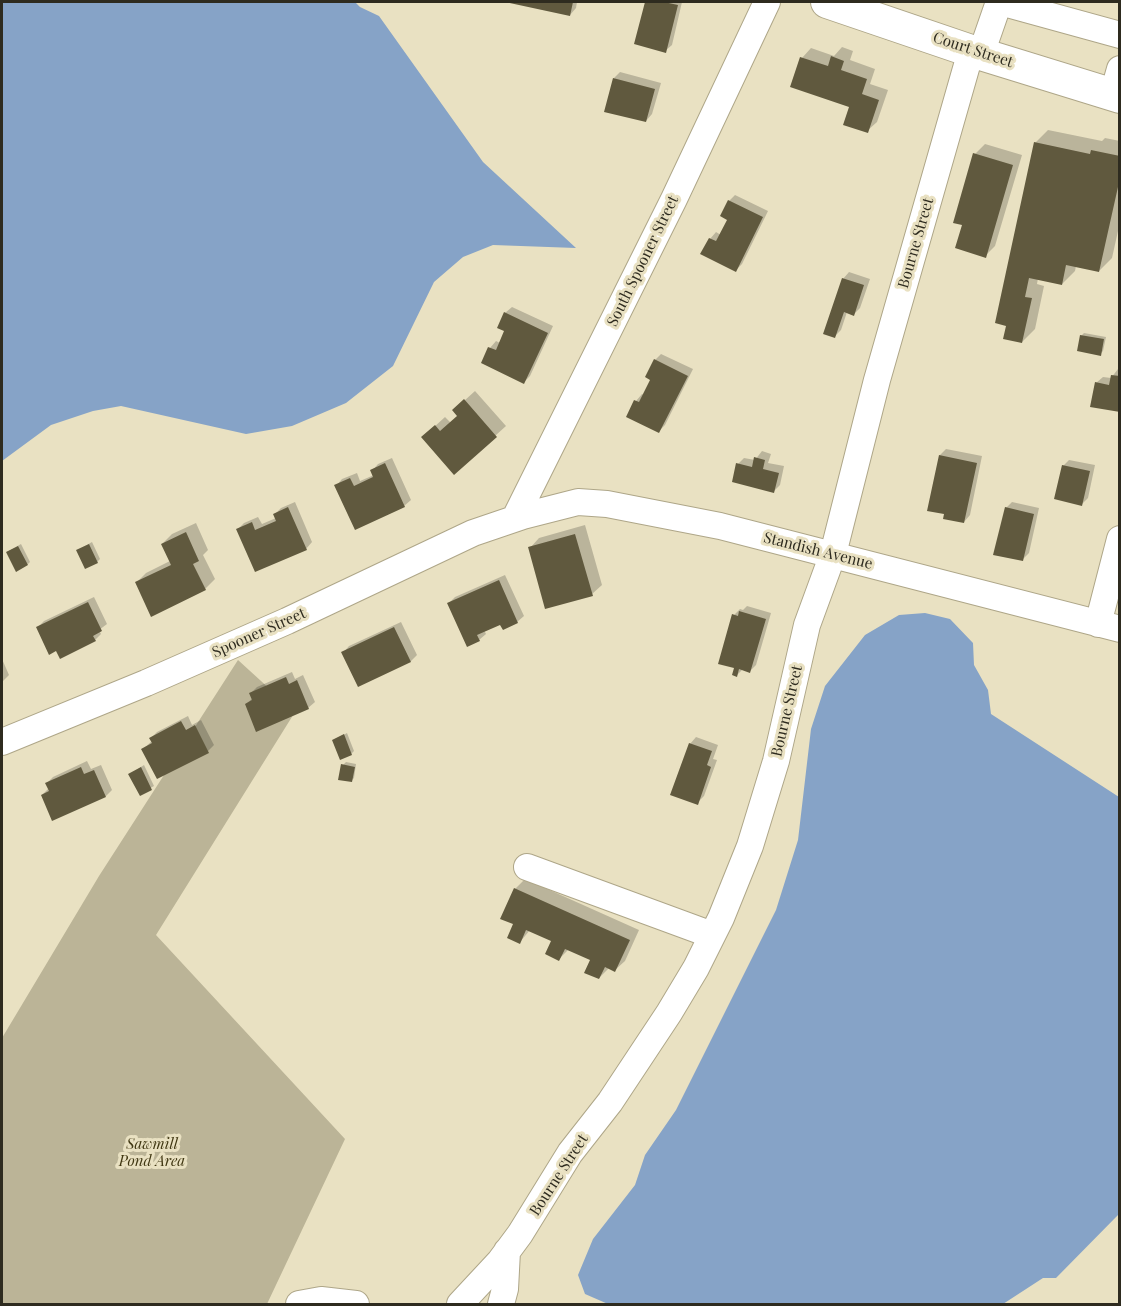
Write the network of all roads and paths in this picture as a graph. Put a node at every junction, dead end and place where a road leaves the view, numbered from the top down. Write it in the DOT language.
graph roads {
  1 [pos="767,2"];
  2 [pos="999,2"];
  3 [pos="844,4"];
  4 [pos="1119,35"];
  5 [pos="976,52"];
  6 [pos="1117,87"];
  7 [pos="515,518"];
  8 [pos="1119,538"];
  9 [pos="833,554"];
  10 [pos="1109,626"];
  11 [pos="2,742"];
  12 [pos="527,867"];
  13 [pos="712,935"];
  14 [pos="507,1251"];
  15 [pos="299,1305"];
  16 [pos="356,1305"];
  17 [pos="460,1305"];
  18 [pos="501,1305"];
  1 -- 7 [label="street, South Spooner Street"];
  2 -- 4 [label="street"];
  2 -- 5 [label="street, Bourne Street"];
  3 -- 5 [label="main road, Court Street"];
  5 -- 6 [label="main road, Court Street"];
  5 -- 9 [label="street, Bourne Street"];
  7 -- 9 [label="street, Standish Avenue"];
  7 -- 11 [label="street, Spooner Street"];
  8 -- 10 [label="street"];
  9 -- 10 [label="street, Standish Avenue"];
  9 -- 13 [label="street, Bourne Street"];
  12 -- 13 [label="street"];
  13 -- 14 [label="street, Bourne Street"];
  14 -- 17 [label="street, Bourne Street"];
  14 -- 18 [label="street"];
  15 -- 16 [label="street"];
}
